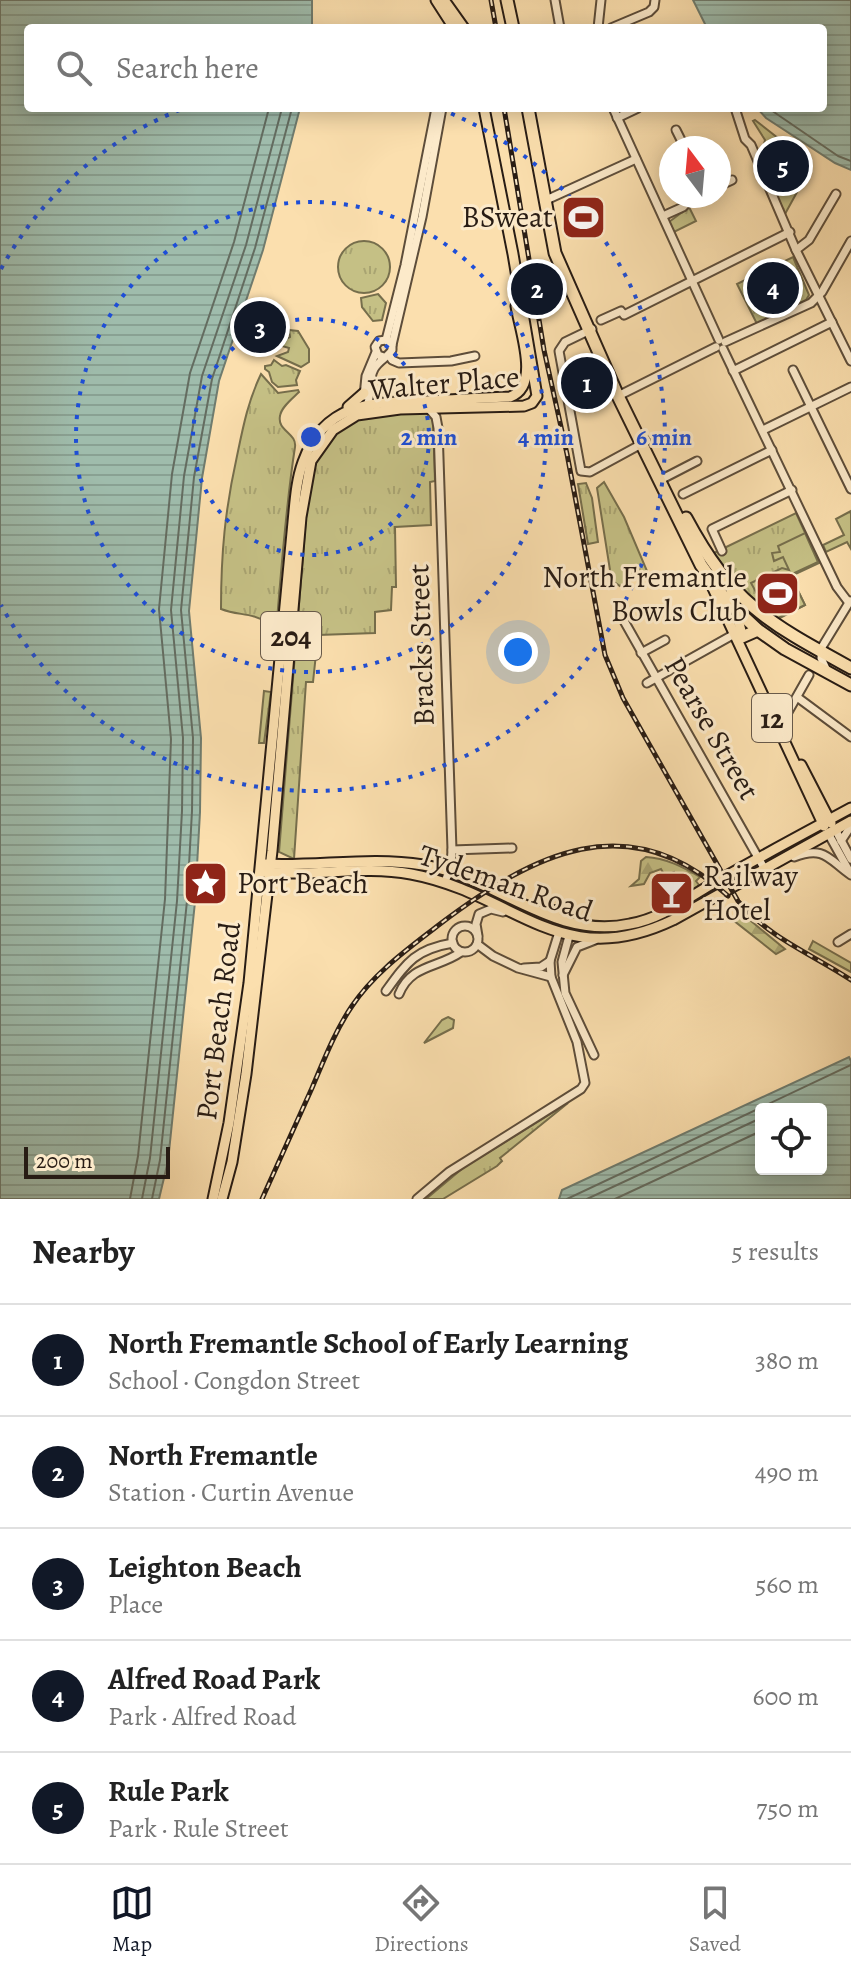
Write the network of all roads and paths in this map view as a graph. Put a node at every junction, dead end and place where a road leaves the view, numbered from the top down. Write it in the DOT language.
graph roads {
  1 [pos="436,0"];
  2 [pos="444,0"];
  3 [pos="510,0"];
  4 [pos="555,0"];
  5 [pos="601,0"];
  6 [pos="655,0"];
  7 [pos="455,24"];
  8 [pos="456,24"];
  9 [pos="515,24"];
  10 [pos="559,24"];
  11 [pos="598,24"];
  12 [pos="620,24"];
  13 [pos="435,112"];
  14 [pos="441,112"];
  15 [pos="485,112"];
  16 [pos="532,112"];
  17 [pos="615,112"];
  18 [pos="630,112"];
  19 [pos="736,112"];
  20 [pos="617,118"];
  21 [pos="676,130"];
  22 [pos="679,136"];
  23 [pos="636,159"];
  24 [pos="836,194"];
  25 [pos="547,200"];
  26 [pos="681,208"];
  27 [pos="663,216"];
  28 [pos="507,231"];
  29 [pos="790,232"];
  30 [pos="851,241"];
  31 [pos="796,250"];
  32 [pos="692,281"];
  33 [pos="819,295"];
  34 [pos="832,322"];
  35 [pos="595,326"];
  36 [pos="389,342"];
  37 [pos="721,345"];
  38 [pos="376,352"];
  39 [pos="386,356"];
  40 [pos="475,356"];
  41 [pos="850,358"];
  42 [pos="793,370"];
  43 [pos="733,371"];
  44 [pos="851,387"];
  45 [pos="364,393"];
  46 [pos="621,394"];
  47 [pos="368,404"];
  48 [pos="811,405"];
  49 [pos="428,408"];
  50 [pos="380,410"];
  51 [pos="344,412"];
  52 [pos="357,415"];
  53 [pos="763,430"];
  54 [pos="644,442"];
  55 [pos="772,450"];
  56 [pos="697,461"];
  57 [pos="664,478"];
  58 [pos="851,489"];
  59 [pos="792,490"];
  60 [pos="683,494"];
  61 [pos="722,551"];
  62 [pos="706,573"];
  63 [pos="730,586"];
  64 [pos="850,601"];
  65 [pos="734,610"];
  66 [pos="619,612"];
  67 [pos="758,630"];
  68 [pos="739,634"];
  69 [pos="665,640"];
  70 [pos="821,652"];
  71 [pos="641,653"];
  72 [pos="802,659"];
  73 [pos="851,668"];
  74 [pos="827,673"];
  75 [pos="809,675"];
  76 [pos="655,678"];
  77 [pos="647,683"];
  78 [pos="851,685"];
  79 [pos="797,697"];
  80 [pos="775,721"];
  81 [pos="851,737"];
  82 [pos="851,808"];
  83 [pos="816,811"];
  84 [pos="851,824"];
  85 [pos="829,826"];
  86 [pos="805,833"];
  87 [pos="841,841"];
  88 [pos="512,848"];
  89 [pos="452,850"];
  90 [pos="759,859"];
  91 [pos="851,859"];
  92 [pos="265,868"];
  93 [pos="764,868"];
  94 [pos="296,872"];
  95 [pos="851,875"];
  96 [pos="447,877"];
  97 [pos="266,901"];
  98 [pos="570,910"];
  99 [pos="537,911"];
  100 [pos="543,926"];
  101 [pos="622,926"];
  102 [pos="564,934"];
  103 [pos="851,934"];
  104 [pos="477,940"];
  105 [pos="595,940"];
  106 [pos="838,942"];
  107 [pos="453,943"];
  108 [pos="461,952"];
  109 [pos="550,961"];
  110 [pos="518,968"];
  111 [pos="563,975"];
  112 [pos="551,977"];
  113 [pos="386,991"];
  114 [pos="399,994"];
  115 [pos="581,1040"];
  116 [pos="594,1055"];
  117 [pos="213,1199"];
  118 [pos="222,1199"];
  119 [pos="417,1199"];
  1 -- 7 [label="main road"];
  2 -- 8 [label="main road"];
  3 -- 9 [label="highway"];
  4 -- 10 [label="street"];
  5 -- 11 [label="street"];
  6 -- 12 [label="street"];
  13 -- 36 [label="street"];
  14 -- 36 [label="street"];
  15 -- 28 [label="main road, 204"];
  16 -- 25 [label="highway"];
  17 -- 20 [label="street"];
  18 -- 20 [label="street"];
  19 -- 29 [label="street"];
  20 -- 23 [label="street"];
  21 -- 22 [label="street"];
  23 -- 25 [label="street"];
  23 -- 27 [label="street"];
  24 -- 31 [label="street"];
  25 -- 35 [label="highway"];
  26 -- 27 [label="street"];
  27 -- 32 [label="street"];
  28 -- 47 [label="main road, Walter Place / 204"];
  28 -- 49 [label="main road, Walter Place / 204"];
  29 -- 31 [label="street"];
  29 -- 32 [label="street"];
  30 -- 33 [label="street"];
  31 -- 33 [label="street"];
  32 -- 35 [label="street"];
  32 -- 37 [label="street"];
  33 -- 34 [label="street"];
  33 -- 37 [label="street"];
  34 -- 41 [label="street"];
  34 -- 43 [label="street"];
  35 -- 46 [label="highway"];
  35 -- 54 [label="street"];
  36 -- 38 [label="street"];
  36 -- 39 [label="street"];
  37 -- 43 [label="street"];
  37 -- 46 [label="street"];
  38 -- 39 [label="street"];
  38 -- 45 [label="street"];
  39 -- 40 [label="street"];
  39 -- 47 [label="street"];
  42 -- 48 [label="street"];
  43 -- 53 [label="street"];
  44 -- 48 [label="street"];
  45 -- 47 [label="street"];
  45 -- 51 [label="main road"];
  46 -- 54 [label="highway"];
  47 -- 50 [label="street"];
  47 -- 51 [label="main road, Port Beach Road / 204"];
  47 -- 52 [label="street"];
  48 -- 53 [label="street"];
  48 -- 58 [label="street"];
  49 -- 50 [label="main road, Walter Place / 204"];
  49 -- 89 [label="street, Bracks Street"];
  50 -- 52 [label="main road, Walter Place / 204"];
  51 -- 92 [label="main road, Port Beach Road / 204"];
  52 -- 92 [label="main road, Port Beach Road / 204"];
  53 -- 55 [label="street"];
  54 -- 57 [label="highway"];
  54 -- 62 [label="highway"];
  55 -- 59 [label="street"];
  55 -- 60 [label="street"];
  56 -- 57 [label="street"];
  57 -- 63 [label="highway"];
  59 -- 61 [label="street"];
  59 -- 64 [label="street"];
  62 -- 65 [label="highway"];
  62 -- 68 [label="main road, 12"];
  63 -- 65 [label="main road, 12"];
  63 -- 70 [label="highway"];
  64 -- 70 [label="street"];
  65 -- 67 [label="highway"];
  65 -- 68 [label="main road, 12"];
  66 -- 71 [label="street, Pearse Street"];
  67 -- 68 [label="highway"];
  67 -- 72 [label="highway"];
  68 -- 76 [label="street"];
  68 -- 80 [label="main road, 12"];
  69 -- 71 [label="street"];
  70 -- 72 [label="street"];
  70 -- 73 [label="highway"];
  70 -- 74 [label="street"];
  71 -- 76 [label="street, Pearse Street"];
  72 -- 74 [label="highway"];
  74 -- 78 [label="highway"];
  75 -- 79 [label="street"];
  76 -- 77 [label="street"];
  76 -- 90 [label="street, Pearse Street"];
  79 -- 80 [label="street"];
  79 -- 81 [label="street"];
  80 -- 83 [label="main road, 12"];
  80 -- 85 [label="main road, 12"];
  82 -- 85 [label="main road, Tydeman Road"];
  83 -- 85 [label="main road, 12"];
  83 -- 86 [label="main road"];
  84 -- 85 [label="main road, Tydeman Road"];
  84 -- 87 [label="street"];
  85 -- 86 [label="main road, Tydeman Road"];
  85 -- 87 [label="street, 12"];
  85 -- 93 [label="main road, Tydeman Road"];
  85 -- 95 [label="street, 12"];
  86 -- 90 [label="main road, Tydeman Road"];
  87 -- 91 [label="street, 12"];
  88 -- 89 [label="street"];
  89 -- 96 [label="street, Bracks Street"];
  90 -- 93 [label="street, Pearse Street"];
  90 -- 101 [label="main road, Tydeman Road"];
  92 -- 94 [label="main road, Tydeman Road"];
  92 -- 96 [label="main road, Tydeman Road"];
  92 -- 97 [label="main road, Port Beach Road"];
  92 -- 117 [label="main road, Port Beach Road"];
  93 -- 95 [label="street"];
  93 -- 105 [label="main road, Tydeman Road"];
  94 -- 96 [label="main road, Tydeman Road"];
  94 -- 97 [label="main road"];
  96 -- 99 [label="main road, Tydeman Road"];
  96 -- 100 [label="main road, Tydeman Road"];
  97 -- 118 [label="main road, Port Beach Road"];
  98 -- 99 [label="main road"];
  99 -- 101 [label="main road, Tydeman Road"];
  100 -- 102 [label="main road, Tydeman Road"];
  100 -- 104 [label="street"];
  101 -- 102 [label="main road"];
  102 -- 105 [label="main road, Tydeman Road"];
  102 -- 109 [label="street"];
  102 -- 111 [label="street"];
  103 -- 106 [label="street"];
  104 -- 107 [label="street"];
  104 -- 108 [label="street"];
  104 -- 110 [label="street"];
  105 -- 111 [label="street"];
  107 -- 108 [label="street"];
  107 -- 113 [label="street"];
  108 -- 114 [label="street"];
  109 -- 110 [label="street"];
  109 -- 112 [label="street"];
  110 -- 112 [label="street"];
  111 -- 115 [label="street"];
  112 -- 115 [label="street"];
  115 -- 116 [label="street"];
  115 -- 119 [label="street"];
}
